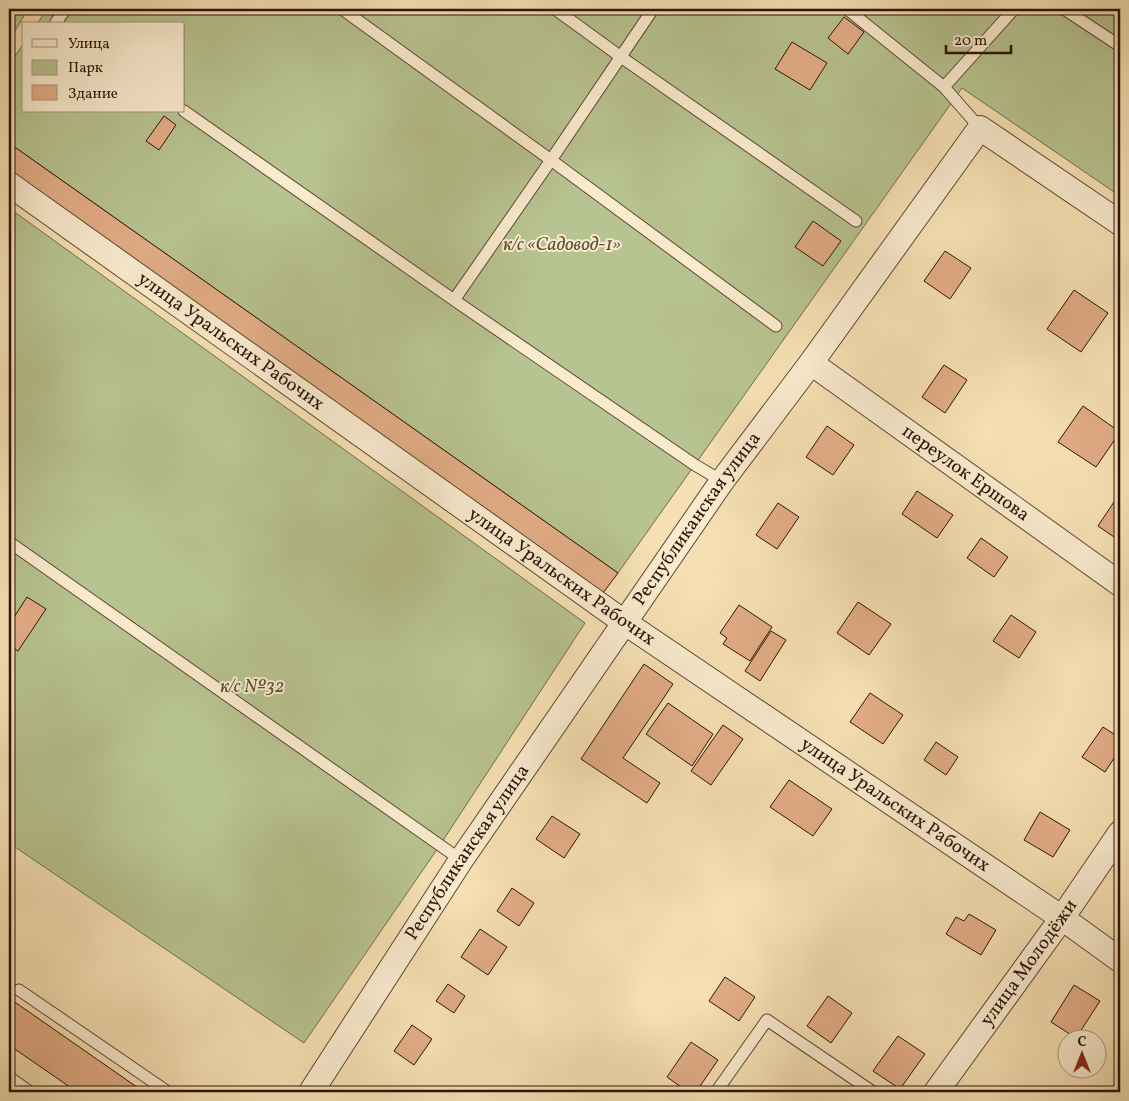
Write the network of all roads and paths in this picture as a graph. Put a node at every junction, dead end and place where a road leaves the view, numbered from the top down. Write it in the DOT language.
graph roads {
  1 [pos="66,9"];
  2 [pos="342,9"];
  3 [pos="555,9"];
  4 [pos="653,9"];
  5 [pos="847,9"];
  6 [pos="1014,9"];
  7 [pos="1064,9"];
  8 [pos="56,22"];
  9 [pos="1120,46"];
  10 [pos="621,57"];
  11 [pos="944,87"];
  12 [pos="185,112"];
  13 [pos="980,128"];
  14 [pos="551,160"];
  15 [pos="9,184"];
  16 [pos="856,221"];
  17 [pos="1120,223"];
  18 [pos="454,300"];
  19 [pos="776,326"];
  20 [pos="811,363"];
  21 [pos="722,480"];
  22 [pos="9,542"];
  23 [pos="1120,584"];
  24 [pos="624,622"];
  25 [pos="1120,833"];
  26 [pos="461,860"];
  27 [pos="1062,918"];
  28 [pos="1120,960"];
  29 [pos="19,990"];
  30 [pos="9,1077"];
  31 [pos="30,1092"];
  32 [pos="168,1092"];
  33 [pos="311,1092"];
  34 [pos="716,1092"];
  35 [pos="873,1092"];
  36 [pos="936,1092"];
  1 -- 8 [label="lane"];
  2 -- 14 [label="lane"];
  3 -- 10 [label="lane"];
  4 -- 10 [label="lane"];
  5 -- 11 [label="lane"];
  6 -- 11 [label="lane"];
  7 -- 9 [label="lane"];
  10 -- 14 [label="lane"];
  10 -- 16 [label="lane"];
  11 -- 13 [label="lane"];
  12 -- 18 [label="lane"];
  13 -- 17 [label="street"];
  13 -- 20 [label="street, Республиканская улица"];
  14 -- 18 [label="lane"];
  14 -- 19 [label="lane"];
  15 -- 24 [label="street, улица Уральских Рабочих"];
  18 -- 21 [label="lane"];
  20 -- 21 [label="street, Республиканская улица"];
  20 -- 23 [label="street, переулок Ершова"];
  21 -- 24 [label="street, Республиканская улица"];
  22 -- 26 [label="lane"];
  24 -- 26 [label="street, Республиканская улица"];
  24 -- 27 [label="street, улица Уральских Рабочих"];
  25 -- 27 [label="street, улица Молодёжи"];
  26 -- 33 [label="street, Республиканская улица"];
  27 -- 28 [label="street, улица Уральских Рабочих"];
  27 -- 36 [label="street, улица Молодёжи"];
  29 -- 32 [label="lane"];
  30 -- 31 [label="lane"];
  34 -- 35 [label="lane"];
}
